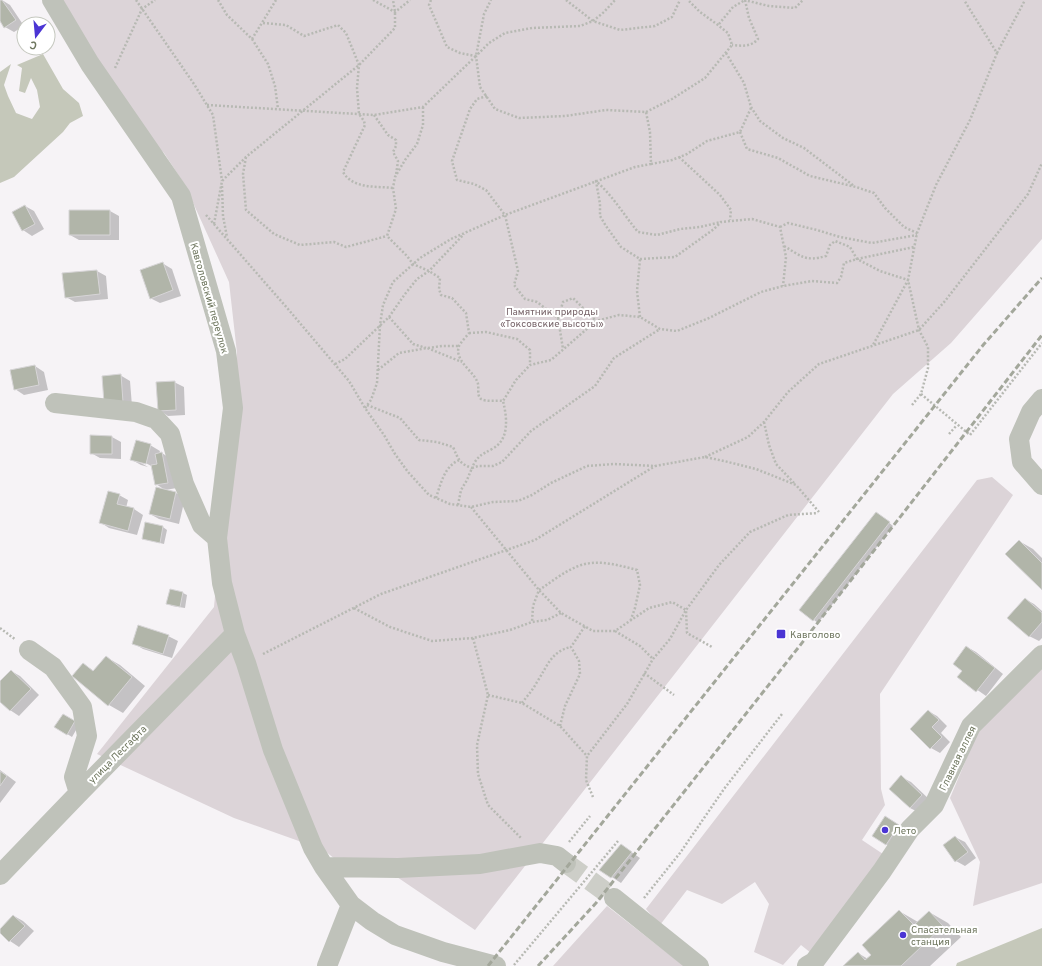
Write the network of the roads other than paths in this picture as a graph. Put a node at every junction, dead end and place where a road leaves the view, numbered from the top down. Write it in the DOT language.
graph roads {
  1 [pos="52,0"];
  2 [pos="1042,398"];
  3 [pos="55,403"];
  4 [pos="1042,485"];
  5 [pos="217,538"];
  6 [pos="235,634"];
  7 [pos="29,650"];
  8 [pos="1042,655"];
  9 [pos="78,793"];
  10 [pos="554,857"];
  11 [pos="324,867"];
  12 [pos="0,875"];
  13 [pos="614,898"];
  14 [pos="351,905"];
  15 [pos="493,965"];
  16 [pos="327,966"];
  17 [pos="699,966"];
  18 [pos="807,966"];
  1 -- 5 [label="street, Кавголовский переулок"];
  2 -- 4 [label="street"];
  3 -- 5 [label="street"];
  5 -- 6 [label="street, Кавголовский переулок"];
  6 -- 9 [label="street, улица Лесгафта"];
  6 -- 11 [label="street, Кавголовский переулок"];
  7 -- 9 [label="street"];
  8 -- 18 [label="street, Главная аллея"];
  9 -- 12 [label="street, улица Лесгафта"];
  10 -- 11 [label="street"];
  11 -- 14 [label="street, Кавголовский переулок"];
  13 -- 17 [label="street"];
  14 -- 15 [label="street, Кавголовский переулок"];
  14 -- 16 [label="street"];
}
